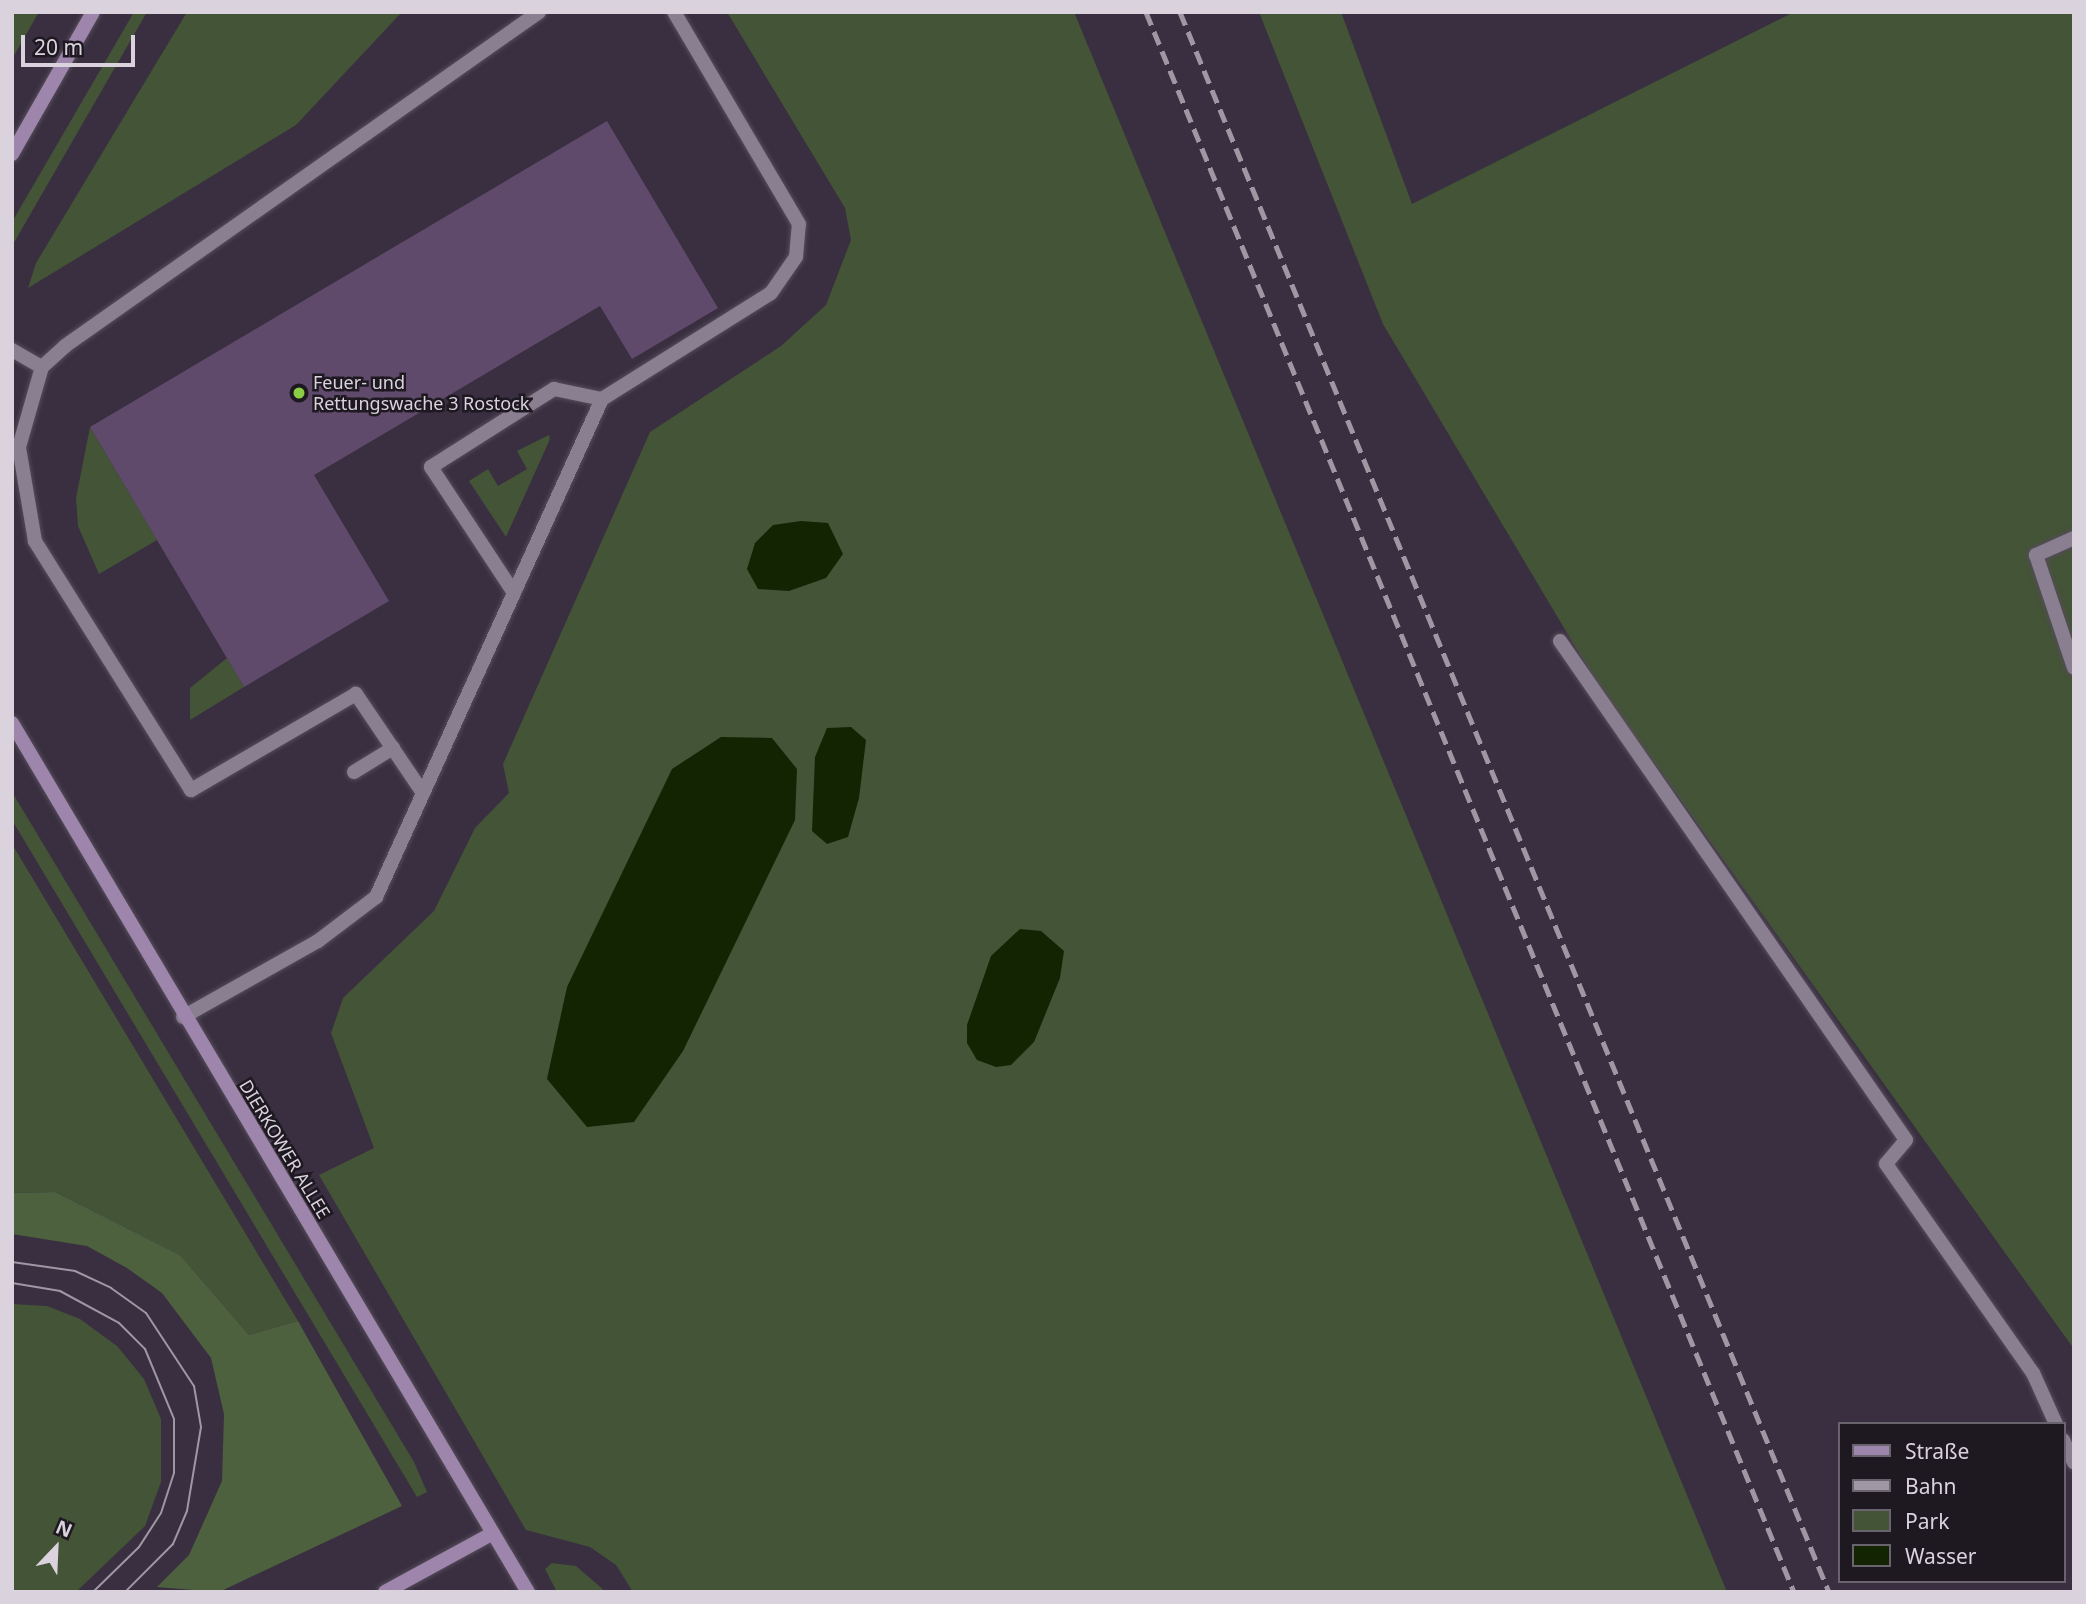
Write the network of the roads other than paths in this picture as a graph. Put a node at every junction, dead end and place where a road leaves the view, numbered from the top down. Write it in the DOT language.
graph roads {
  1 [pos="93,12"];
  2 [pos="539,12"];
  3 [pos="674,12"];
  4 [pos="12,154"];
  5 [pos="12,350"];
  6 [pos="42,367"];
  7 [pos="602,399"];
  8 [pos="2074,538"];
  9 [pos="514,593"];
  10 [pos="1560,641"];
  11 [pos="2074,668"];
  12 [pos="12,723"];
  13 [pos="393,748"];
  14 [pos="354,772"];
  15 [pos="423,793"];
  16 [pos="183,1017"];
  17 [pos="2055,1422"];
  18 [pos="2065,1444"];
  19 [pos="2074,1463"];
  20 [pos="494,1532"];
  21 [pos="385,1592"];
  22 [pos="528,1592"];
  1 -- 4 [label="main road"];
  2 -- 6 [label="lane"];
  3 -- 7 [label="lane"];
  5 -- 6 [label="lane"];
  6 -- 13 [label="lane"];
  7 -- 9 [label="lane"];
  7 -- 9 [label="lane"];
  8 -- 11 [label="lane"];
  9 -- 15 [label="lane"];
  10 -- 17 [label="lane"];
  12 -- 16 [label="main road, DIERKOWER ALLEE"];
  13 -- 14 [label="lane"];
  13 -- 15 [label="lane"];
  15 -- 16 [label="lane"];
  16 -- 20 [label="main road, DIERKOWER ALLEE"];
  18 -- 19 [label="lane"];
  20 -- 21 [label="main road"];
  20 -- 22 [label="main road, DIERKOWER ALLEE"];
}
